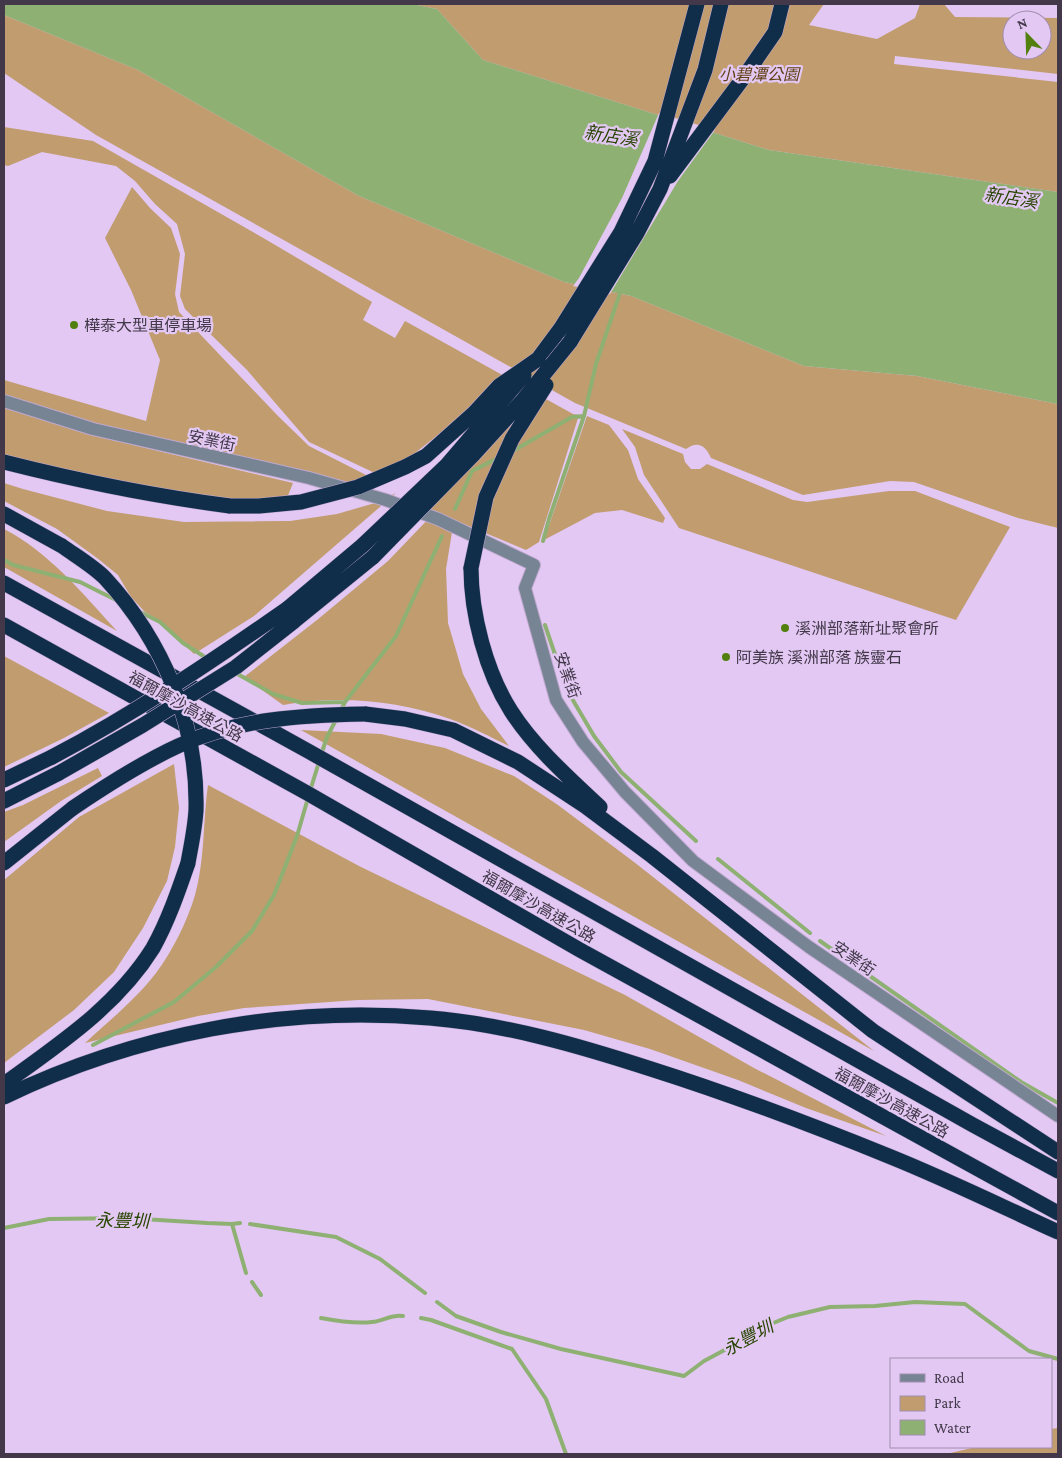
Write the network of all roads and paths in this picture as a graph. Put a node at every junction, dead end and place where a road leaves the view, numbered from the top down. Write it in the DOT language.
graph roads {
  1 [pos="697,4"];
  2 [pos="721,4"];
  3 [pos="782,4"];
  4 [pos="660,189"];
  5 [pos="570,342"];
  6 [pos="538,359"];
  7 [pos="4,401"];
  8 [pos="4,462"];
  9 [pos="4,514"];
  10 [pos="368,551"];
  11 [pos="4,583"];
  12 [pos="290,616"];
  13 [pos="4,625"];
  14 [pos="4,630"];
  15 [pos="48,650"];
  16 [pos="4,780"];
  17 [pos="4,801"];
  18 [pos="652,856"];
  19 [pos="4,863"];
  20 [pos="4,1084"];
  21 [pos="4,1097"];
  22 [pos="1058,1116"];
  23 [pos="1058,1152"];
  24 [pos="1058,1171"];
  25 [pos="1058,1213"];
  26 [pos="1058,1232"];
  1 -- 6 [label="highway"];
  2 -- 4 [label="highway"];
  3 -- 4 [label="highway"];
  4 -- 5 [label="highway"];
  5 -- 10 [label="highway, bridge"];
  5 -- 18 [label="highway, bridge"];
  6 -- 8 [label="highway, bridge"];
  6 -- 10 [label="highway, bridge"];
  7 -- 22 [label="street, 安業街"];
  9 -- 20 [label="highway, bridge"];
  10 -- 12 [label="highway"];
  11 -- 24 [label="highway, 福爾摩沙高速公路"];
  12 -- 16 [label="highway, bridge"];
  12 -- 17 [label="highway, bridge"];
  13 -- 15 [label="highway, 福爾摩沙高速公路"];
  14 -- 15 [label="highway"];
  15 -- 25 [label="highway, 福爾摩沙高速公路"];
  18 -- 19 [label="highway, bridge"];
  18 -- 23 [label="highway"];
  21 -- 26 [label="highway"];
}
